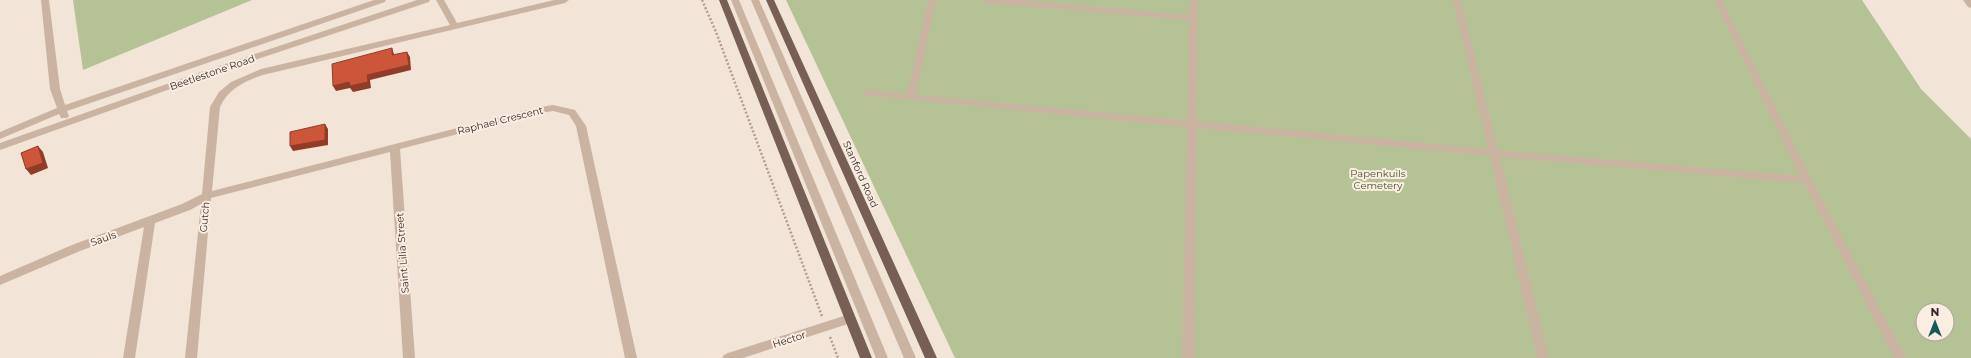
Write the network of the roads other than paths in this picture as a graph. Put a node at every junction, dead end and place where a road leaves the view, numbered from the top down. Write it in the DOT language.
graph roads {
  1 [pos="45,0"];
  2 [pos="382,0"];
  3 [pos="426,0"];
  4 [pos="440,0"];
  5 [pos="565,0"];
  6 [pos="723,0"];
  7 [pos="735,0"];
  8 [pos="755,0"];
  9 [pos="770,0"];
  10 [pos="932,0"];
  11 [pos="985,0"];
  12 [pos="1194,0"];
  13 [pos="1457,0"];
  14 [pos="1718,0"];
  15 [pos="1967,0"];
  16 [pos="1971,5"];
  17 [pos="1193,18"];
  18 [pos="455,26"];
  19 [pos="235,84"];
  20 [pos="867,93"];
  21 [pos="911,97"];
  22 [pos="62,109"];
  23 [pos="67,123"];
  24 [pos="1192,124"];
  25 [pos="0,136"];
  26 [pos="0,147"];
  27 [pos="395,147"];
  28 [pos="1494,153"];
  29 [pos="1807,180"];
  30 [pos="206,196"];
  31 [pos="150,221"];
  32 [pos="0,281"];
  33 [pos="850,319"];
  34 [pos="129,358"];
  35 [pos="191,358"];
  36 [pos="409,358"];
  37 [pos="632,358"];
  38 [pos="728,358"];
  39 [pos="866,358"];
  40 [pos="882,358"];
  41 [pos="910,358"];
  42 [pos="931,358"];
  43 [pos="1188,358"];
  44 [pos="1543,358"];
  45 [pos="1900,358"];
  1 -- 22 [label="street"];
  2 -- 22 [label="street, Beetlestone Road"];
  3 -- 23 [label="street, Beetlestone Road"];
  4 -- 18 [label="street"];
  5 -- 18 [label="street, Beetlestone Road"];
  6 -- 33 [label="main road"];
  7 -- 40 [label="street"];
  8 -- 41 [label="street"];
  9 -- 42 [label="main road, Stanford Road"];
  10 -- 21 [label="street"];
  11 -- 17 [label="street"];
  12 -- 17 [label="street"];
  13 -- 28 [label="street"];
  14 -- 29 [label="street"];
  15 -- 16 [label="street"];
  17 -- 24 [label="street"];
  18 -- 19 [label="street, Beetlestone Road"];
  19 -- 30 [label="street, Gutch"];
  20 -- 21 [label="street"];
  21 -- 24 [label="street"];
  22 -- 23 [label="street"];
  22 -- 25 [label="street, Beetlestone Road"];
  23 -- 26 [label="street, Beetlestone Road"];
  24 -- 28 [label="street"];
  24 -- 43 [label="street"];
  27 -- 30 [label="street, Raphael Crescent"];
  27 -- 36 [label="street, Saint Lilia Street"];
  27 -- 37 [label="street, Raphael Crescent"];
  28 -- 29 [label="street"];
  28 -- 44 [label="street"];
  29 -- 45 [label="street"];
  30 -- 31 [label="street, Sauls"];
  30 -- 35 [label="street, Gutch"];
  31 -- 32 [label="street, Sauls"];
  31 -- 34 [label="street"];
  33 -- 38 [label="street, Hector"];
  33 -- 39 [label="main road"];
}
